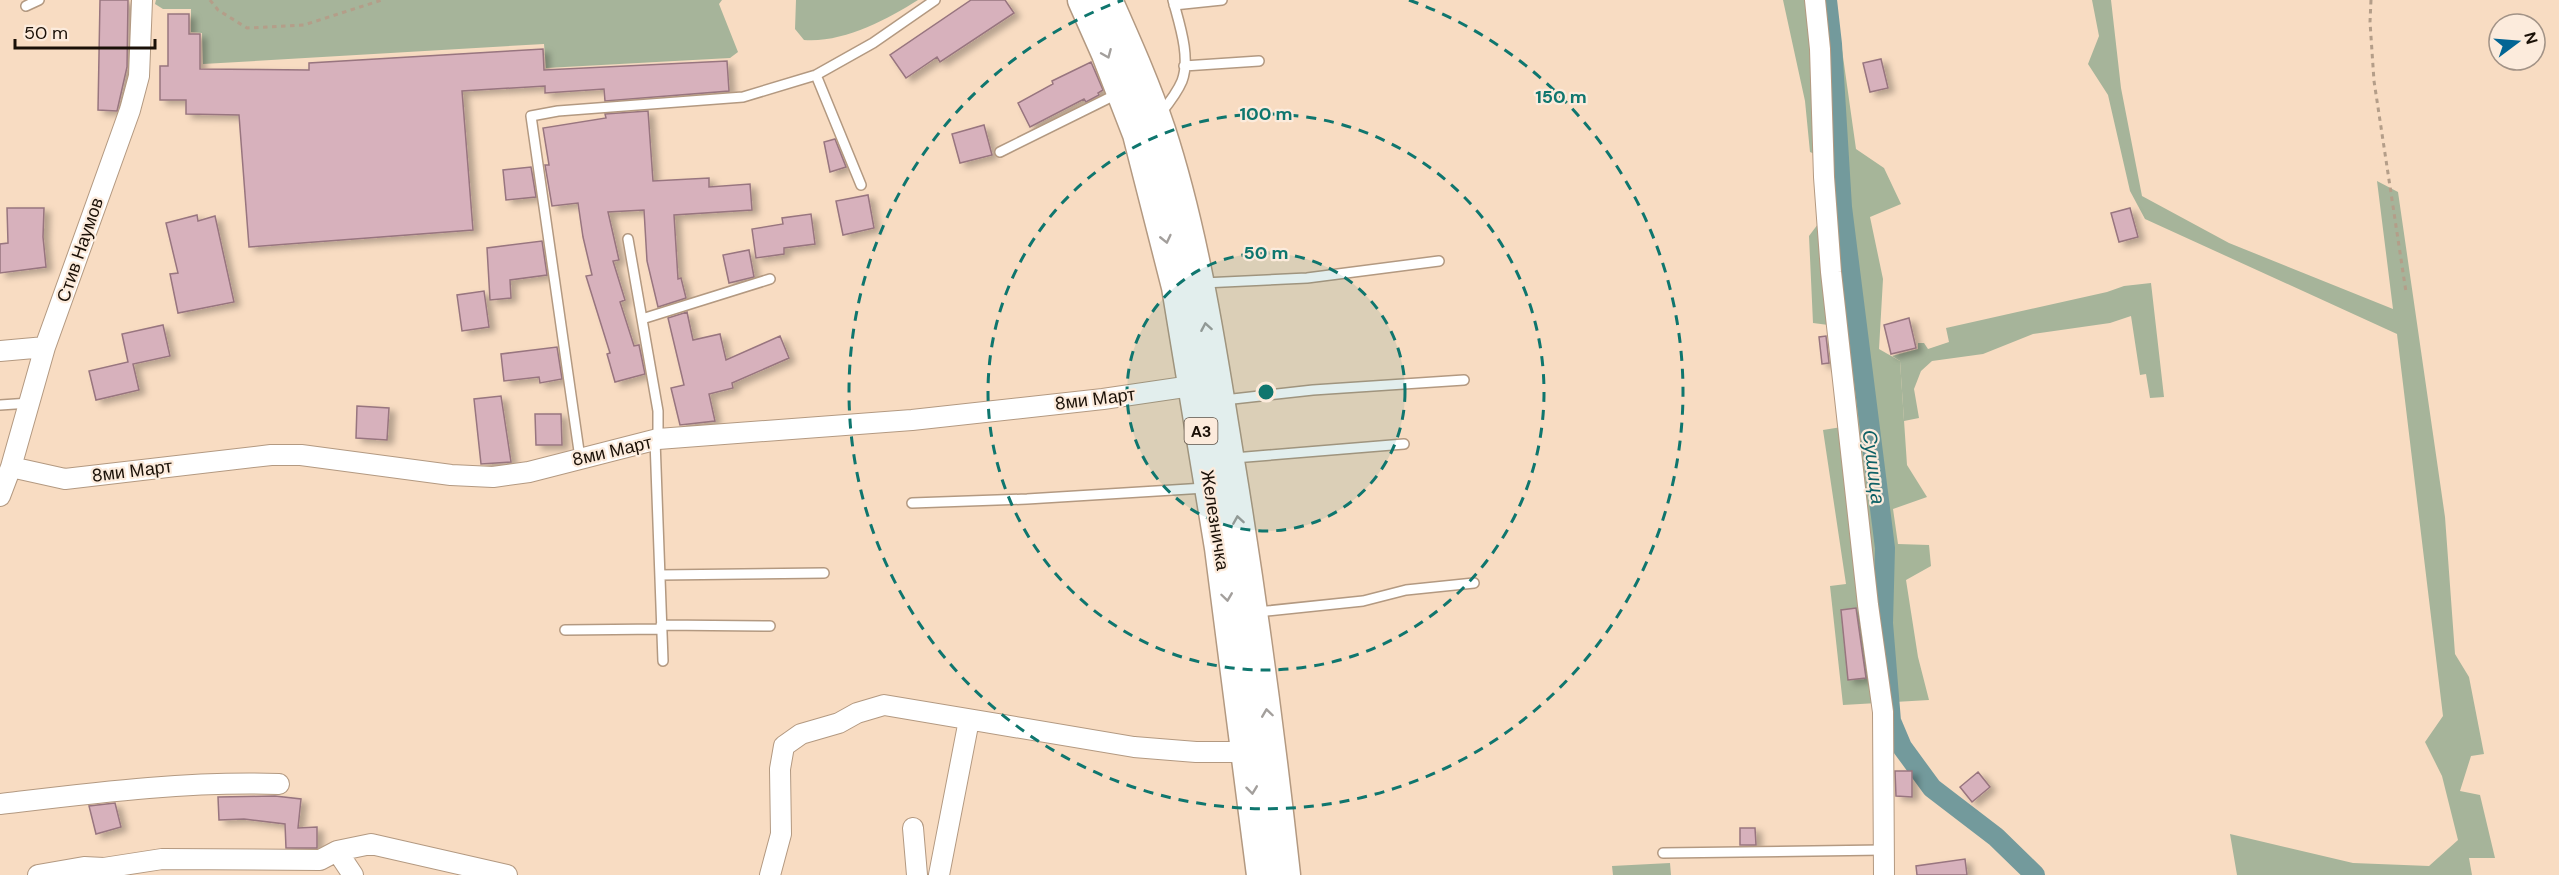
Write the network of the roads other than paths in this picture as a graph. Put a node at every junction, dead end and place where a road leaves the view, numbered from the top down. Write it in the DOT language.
graph roads {
  1 [pos="39,0"];
  2 [pos="142,0"];
  3 [pos="935,0"];
  4 [pos="1083,0"];
  5 [pos="1107,0"];
  6 [pos="1222,0"];
  7 [pos="1815,0"];
  8 [pos="1173,2"];
  9 [pos="26,6"];
  10 [pos="1259,61"];
  11 [pos="1184,66"];
  12 [pos="816,75"];
  13 [pos="1121,91"];
  14 [pos="1156,120"];
  15 [pos="1000,152"];
  16 [pos="861,184"];
  17 [pos="628,239"];
  18 [pos="1439,261"];
  19 [pos="770,279"];
  20 [pos="1197,283"];
  21 [pos="642,319"];
  22 [pos="45,348"];
  23 [pos="0,351"];
  24 [pos="1464,380"];
  25 [pos="1210,390"];
  26 [pos="30,404"];
  27 [pos="0,405"];
  28 [pos="657,440"];
  29 [pos="1404,444"];
  30 [pos="580,458"];
  31 [pos="1228,458"];
  32 [pos="12,467"];
  33 [pos="1210,488"];
  34 [pos="0,496"];
  35 [pos="912,503"];
  36 [pos="824,573"];
  37 [pos="660,575"];
  38 [pos="1474,583"];
  39 [pos="1252,613"];
  40 [pos="770,626"];
  41 [pos="662,627"];
  42 [pos="565,630"];
  43 [pos="663,661"];
  44 [pos="969,720"];
  45 [pos="1248,752"];
  46 [pos="279,784"];
  47 [pos="0,804"];
  48 [pos="913,828"];
  49 [pos="1883,850"];
  50 [pos="337,851"];
  51 [pos="1663,853"];
  52 [pos="38,875"];
  53 [pos="353,875"];
  54 [pos="507,875"];
  55 [pos="770,875"];
  56 [pos="917,875"];
  57 [pos="939,875"];
  58 [pos="1262,875"];
  59 [pos="1285,875"];
  60 [pos="1884,875"];
  1 -- 9 [label="lane"];
  2 -- 22 [label="street, Стив Наумов"];
  3 -- 12 [label="lane"];
  4 -- 13 [label="main road, Железничка / A3, one-way"];
  5 -- 14 [label="main road, Железничка / A3"];
  6 -- 8 [label="lane"];
  7 -- 49 [label="street"];
  8 -- 11 [label="lane"];
  10 -- 11 [label="lane"];
  11 -- 14 [label="lane"];
  12 -- 16 [label="lane"];
  12 -- 30 [label="lane"];
  13 -- 15 [label="lane"];
  13 -- 25 [label="main road, Железничка / A3, one-way"];
  14 -- 20 [label="main road, Железничка / A3"];
  17 -- 21 [label="lane"];
  18 -- 20 [label="lane"];
  19 -- 21 [label="lane"];
  25 -- 20 [label="main road, Железничка / A3, one-way"];
  21 -- 28 [label="lane"];
  22 -- 23 [label="street"];
  22 -- 26 [label="street, Стив Наумов"];
  24 -- 25 [label="lane"];
  25 -- 28 [label="street, 8ми Март"];
  25 -- 31 [label="main road, Железничка / A3"];
  25 -- 33 [label="main road, Железничка / A3"];
  26 -- 27 [label="lane"];
  26 -- 32 [label="street, Стив Наумов"];
  28 -- 30 [label="street, 8ми Март"];
  28 -- 37 [label="lane"];
  29 -- 31 [label="lane"];
  30 -- 32 [label="street, 8ми Март"];
  39 -- 31 [label="main road, Железничка / A3, one-way"];
  32 -- 34 [label="street, Стив Наумов"];
  33 -- 35 [label="lane"];
  33 -- 45 [label="main road, Железничка / A3, one-way"];
  36 -- 37 [label="lane"];
  37 -- 41 [label="lane"];
  38 -- 39 [label="lane"];
  59 -- 39 [label="main road, Железничка / A3, one-way"];
  40 -- 41 [label="lane"];
  41 -- 42 [label="lane"];
  41 -- 43 [label="lane"];
  44 -- 45 [label="street"];
  44 -- 55 [label="street"];
  44 -- 57 [label="street"];
  45 -- 58 [label="main road, Железничка / A3, one-way"];
  46 -- 47 [label="street"];
  48 -- 56 [label="street"];
  49 -- 51 [label="lane"];
  49 -- 60 [label="street"];
  50 -- 52 [label="street"];
  50 -- 53 [label="street"];
  50 -- 54 [label="street"];
}
